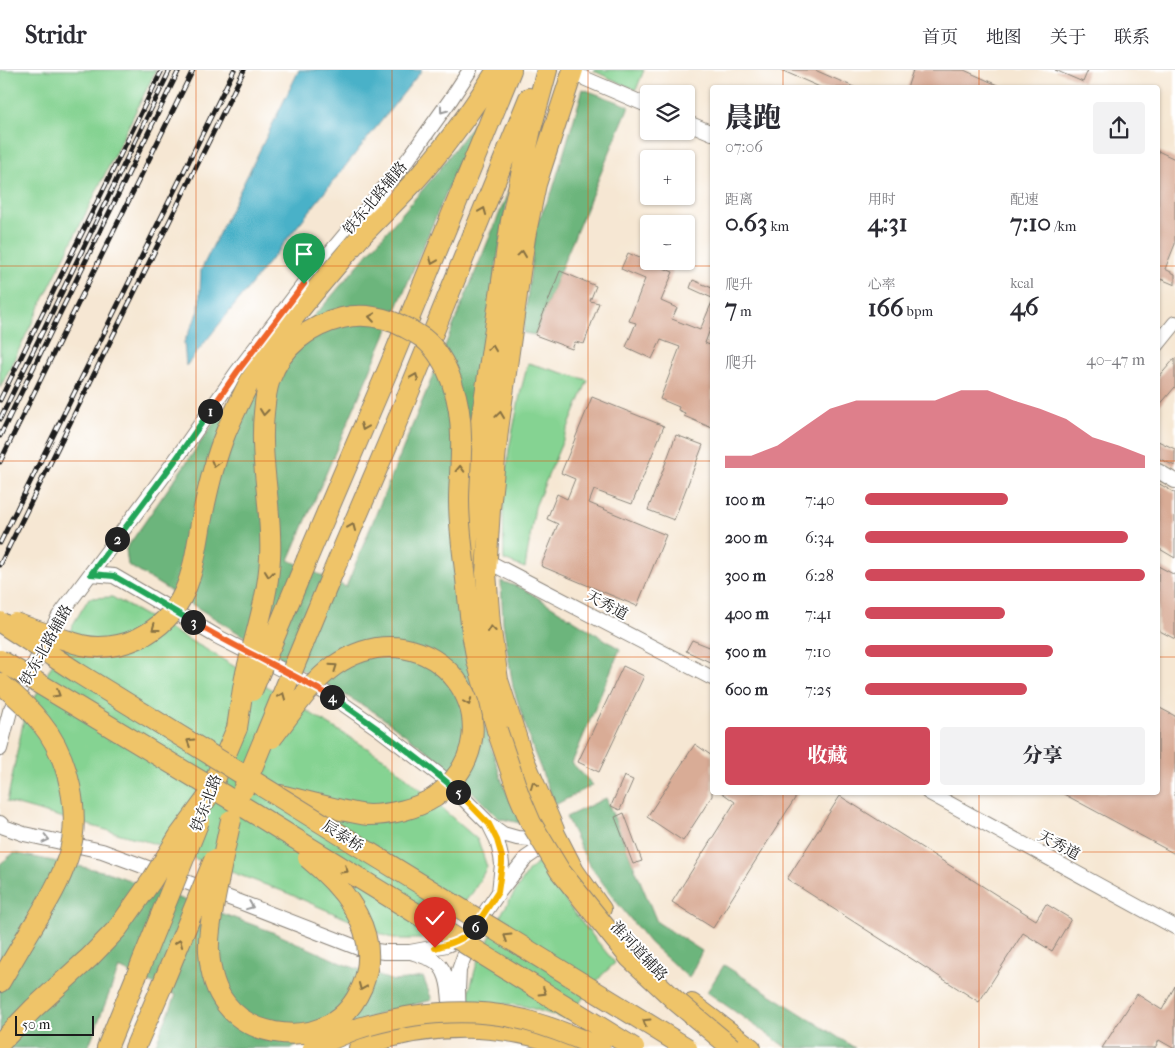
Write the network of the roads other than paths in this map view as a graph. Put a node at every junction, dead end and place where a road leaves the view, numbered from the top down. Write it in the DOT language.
graph roads {
  1 [pos="470,70"];
  2 [pos="497,70"];
  3 [pos="511,70"];
  4 [pos="541,70"];
  5 [pos="547,70"];
  6 [pos="572,72"];
  7 [pos="640,102"];
  8 [pos="695,126"];
  9 [pos="710,132"];
  10 [pos="1160,323"];
  11 [pos="1173,326"];
  12 [pos="1160,342"];
  13 [pos="1160,472"];
  14 [pos="1175,481"];
  15 [pos="487,561"];
  16 [pos="465,570"];
  17 [pos="91,574"];
  18 [pos="0,618"];
  19 [pos="0,622"];
  20 [pos="0,660"];
  21 [pos="710,677"];
  22 [pos="0,683"];
  23 [pos="237,728"];
  24 [pos="0,749"];
  25 [pos="257,757"];
  26 [pos="274,793"];
  27 [pos="933,795"];
  28 [pos="207,798"];
  29 [pos="252,812"];
  30 [pos="231,820"];
  31 [pos="0,823"];
  32 [pos="489,824"];
  33 [pos="556,834"];
  34 [pos="498,892"];
  35 [pos="1175,927"];
  36 [pos="473,930"];
  37 [pos="410,952"];
  38 [pos="0,982"];
  39 [pos="456,1029"];
  40 [pos="0,1043"];
  41 [pos="107,1048"];
  42 [pos="135,1048"];
  43 [pos="313,1048"];
  44 [pos="358,1048"];
  45 [pos="568,1048"];
  46 [pos="600,1048"];
  47 [pos="634,1048"];
  48 [pos="687,1048"];
  49 [pos="732,1048"];
  50 [pos="752,1048"];
  1 -- 17 [label="street, 铁东北路辅路, one-way"];
  2 -- 18 [label="highway, one-way, bridge"];
  3 -- 23 [label="highway, 铁东北路, one-way, bridge"];
  25 -- 4 [label="highway, 铁东北路, one-way, bridge"];
  16 -- 5 [label="highway, one-way, bridge"];
  6 -- 7 [label="street"];
  15 -- 6 [label="highway, one-way"];
  8 -- 9 [label="street"];
  10 -- 11 [label="street"];
  11 -- 12 [label="street"];
  13 -- 14 [label="street"];
  15 -- 21 [label="street, 天秀道"];
  33 -- 15 [label="highway, one-way"];
  16 -- 23 [label="highway, one-way, bridge"];
  16 -- 49 [label="highway, bridge"];
  17 -- 24 [label="street, 铁东北路辅路"];
  17 -- 32 [label="street"];
  26 -- 19 [label="highway, 辰泰桥, one-way, bridge"];
  20 -- 29 [label="highway, 辰泰桥, one-way, bridge"];
  22 -- 38 [label="highway, bridge"];
  23 -- 28 [label="highway, 铁东北路, bridge"];
  25 -- 26 [label="highway, one-way, bridge"];
  25 -- 30 [label="highway, 铁东北路, bridge"];
  48 -- 26 [label="highway, 辰泰桥, one-way, bridge"];
  27 -- 35 [label="street, 天秀道"];
  28 -- 40 [label="highway, bridge"];
  28 -- 41 [label="highway, 铁东北路, bridge"];
  29 -- 30 [label="highway, one-way, bridge"];
  29 -- 47 [label="highway, 辰泰桥, one-way, bridge"];
  42 -- 30 [label="highway, 铁东北路, one-way, bridge"];
  31 -- 37 [label="street, one-way"];
  32 -- 33 [label="street"];
  32 -- 34 [label="street"];
  33 -- 34 [label="street"];
  33 -- 50 [label="main road, 淮河道辅路"];
  34 -- 36 [label="street"];
  36 -- 37 [label="street"];
  36 -- 39 [label="street"];
  37 -- 39 [label="street"];
  39 -- 44 [label="main road"];
  39 -- 45 [label="main road"];
  43 -- 46 [label="highway, bridge"];
}
